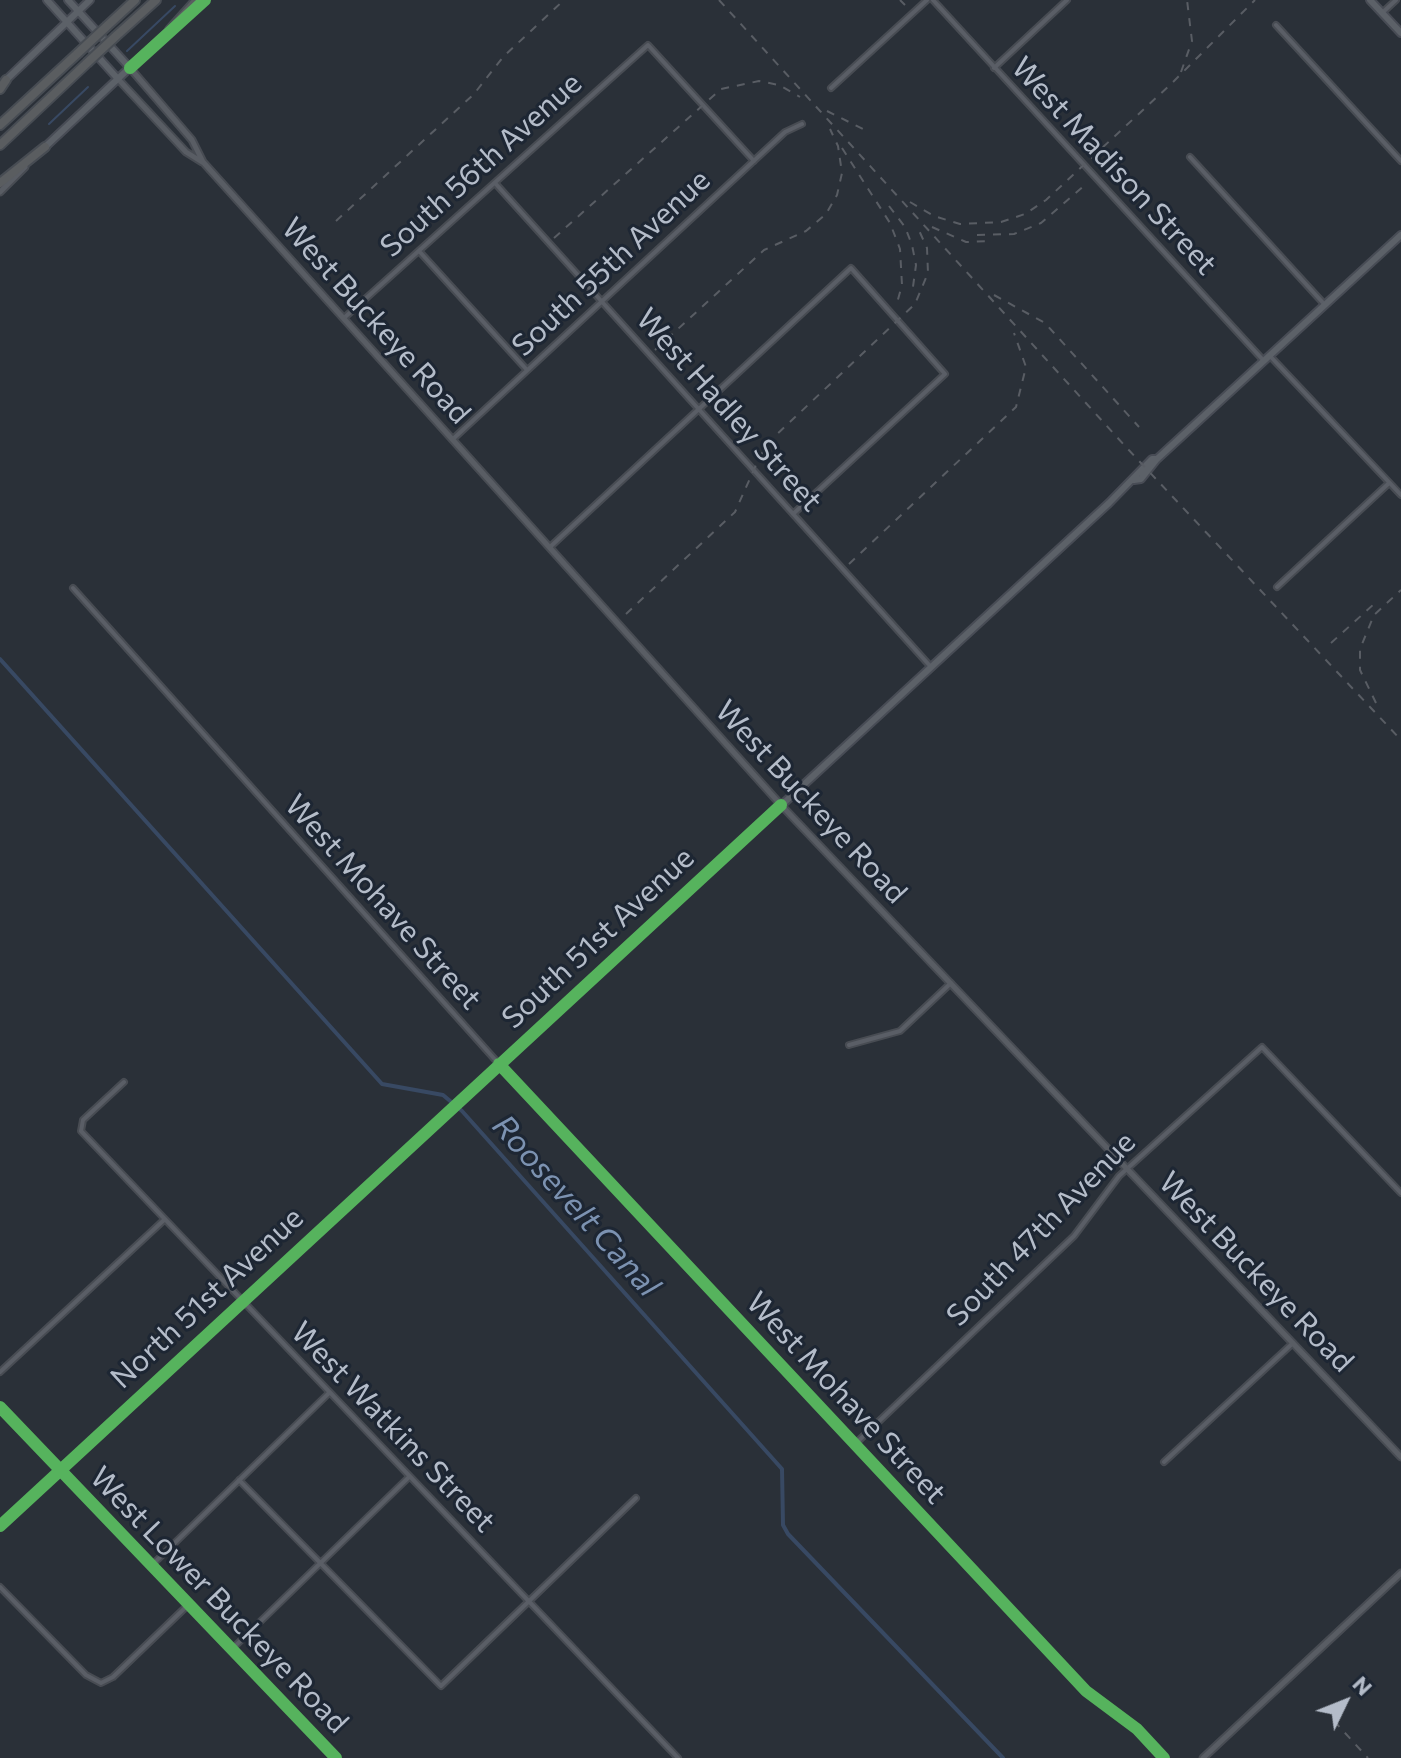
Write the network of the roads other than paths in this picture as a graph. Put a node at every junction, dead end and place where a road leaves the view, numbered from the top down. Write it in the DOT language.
graph roads {
  1 [pos="47,0"];
  2 [pos="68,0"];
  3 [pos="90,0"];
  4 [pos="135,0"];
  5 [pos="156,0"];
  6 [pos="197,0"];
  7 [pos="205,0"];
  8 [pos="927,0"];
  9 [pos="933,0"];
  10 [pos="1067,0"];
  11 [pos="1370,0"];
  12 [pos="1396,0"];
  13 [pos="78,11"];
  14 [pos="1382,13"];
  15 [pos="67,23"];
  16 [pos="1276,25"];
  17 [pos="170,30"];
  18 [pos="1401,33"];
  19 [pos="130,68"];
  20 [pos="994,68"];
  21 [pos="118,79"];
  22 [pos="2,85"];
  23 [pos="831,88"];
  24 [pos="802,124"];
  25 [pos="0,125"];
  26 [pos="0,145"];
  27 [pos="45,147"];
  28 [pos="1190,157"];
  29 [pos="754,161"];
  30 [pos="1401,161"];
  31 [pos="203,162"];
  32 [pos="0,183"];
  33 [pos="495,183"];
  34 [pos="0,192"];
  35 [pos="1401,235"];
  36 [pos="419,251"];
  37 [pos="601,301"];
  38 [pos="1327,304"];
  39 [pos="343,319"];
  40 [pos="1267,358"];
  41 [pos="527,370"];
  42 [pos="699,410"];
  43 [pos="453,439"];
  44 [pos="1388,484"];
  45 [pos="1401,493"];
  46 [pos="793,514"];
  47 [pos="550,547"];
  48 [pos="1277,587"];
  49 [pos="73,588"];
  50 [pos="931,667"];
  51 [pos="781,805"];
  52 [pos="951,983"];
  53 [pos="849,1045"];
  54 [pos="499,1064"];
  55 [pos="124,1082"];
  56 [pos="451,1110"];
  57 [pos="1127,1168"];
  58 [pos="1401,1193"];
  59 [pos="164,1220"];
  60 [pos="243,1301"];
  61 [pos="1293,1343"];
  62 [pos="0,1372"];
  63 [pos="329,1393"];
  64 [pos="0,1407"];
  65 [pos="854,1445"];
  66 [pos="1401,1457"];
  67 [pos="1164,1462"];
  68 [pos="58,1471"];
  69 [pos="409,1477"];
  70 [pos="239,1480"];
  71 [pos="636,1498"];
  72 [pos="0,1526"];
  73 [pos="320,1563"];
  74 [pos="150,1566"];
  75 [pos="1401,1573"];
  76 [pos="0,1587"];
  77 [pos="530,1602"];
  78 [pos="188,1605"];
  79 [pos="231,1650"];
  80 [pos="336,1758"];
  81 [pos="678,1758"];
  82 [pos="1164,1758"];
  83 [pos="1203,1758"];
  1 -- 15 [label="main road, West Buckeye Road"];
  2 -- 13 [label="main road, West Buckeye Road"];
  3 -- 13 [label="main road"];
  4 -- 25 [label="highway, bridge"];
  5 -- 26 [label="highway, bridge"];
  6 -- 17 [label="highway"];
  7 -- 17 [label="main road"];
  8 -- 23 [label="street"];
  9 -- 20 [label="street, West Madison Street"];
  10 -- 20 [label="street"];
  11 -- 14 [label="main road"];
  12 -- 14 [label="street"];
  13 -- 15 [label="main road"];
  13 -- 19 [label="main road, West Buckeye Road"];
  14 -- 18 [label="main road"];
  15 -- 21 [label="main road, West Buckeye Road"];
  15 -- 22 [label="main road"];
  16 -- 30 [label="street"];
  17 -- 19 [label="main road"];
  19 -- 21 [label="main road"];
  19 -- 31 [label="main road, West Buckeye Road"];
  20 -- 40 [label="street, West Madison Street"];
  21 -- 27 [label="main road"];
  21 -- 31 [label="main road, West Buckeye Road"];
  24 -- 29 [label="street, South 55th Avenue"];
  27 -- 32 [label="highway"];
  27 -- 34 [label="main road"];
  28 -- 38 [label="street, West Madison Street"];
  29 -- 33 [label="street, South 56th Avenue"];
  29 -- 37 [label="street, South 55th Avenue"];
  31 -- 39 [label="main road, West Buckeye Road"];
  33 -- 36 [label="street, South 56th Avenue"];
  33 -- 37 [label="street, West Hadley Street"];
  35 -- 38 [label="main road"];
  36 -- 39 [label="street, South 56th Avenue"];
  36 -- 41 [label="street"];
  37 -- 41 [label="street, South 55th Avenue"];
  37 -- 42 [label="street, West Hadley Street"];
  38 -- 40 [label="main road, South 51st Avenue"];
  39 -- 43 [label="main road, West Buckeye Road"];
  40 -- 44 [label="street, West Madison Street"];
  40 -- 50 [label="main road, South 51st Avenue"];
  41 -- 43 [label="street, South 55th Avenue"];
  42 -- 46 [label="street, West Hadley Street"];
  42 -- 46 [label="street"];
  42 -- 47 [label="street"];
  43 -- 47 [label="main road, West Buckeye Road"];
  44 -- 45 [label="street, West Madison Street"];
  44 -- 48 [label="street"];
  46 -- 50 [label="street, West Hadley Street"];
  47 -- 51 [label="main road, West Buckeye Road"];
  49 -- 54 [label="street, West Mohave Street"];
  50 -- 51 [label="main road, South 51st Avenue"];
  51 -- 52 [label="main road, West Buckeye Road"];
  51 -- 54 [label="main road, South 51st Avenue"];
  52 -- 53 [label="street"];
  52 -- 57 [label="main road, West Buckeye Road"];
  54 -- 56 [label="main road, South 51st Avenue"];
  54 -- 65 [label="street, West Mohave Street"];
  55 -- 59 [label="street, West Watkins Street"];
  56 -- 60 [label="main road, North 51st Avenue"];
  57 -- 58 [label="street, South 47th Avenue"];
  57 -- 61 [label="main road, West Buckeye Road"];
  57 -- 65 [label="street, South 47th Avenue"];
  59 -- 60 [label="street, West Watkins Street"];
  59 -- 62 [label="street"];
  60 -- 63 [label="street, West Watkins Street"];
  60 -- 68 [label="main road, North 51st Avenue"];
  61 -- 66 [label="main road, West Buckeye Road"];
  61 -- 67 [label="street"];
  63 -- 69 [label="street, West Watkins Street"];
  63 -- 70 [label="street"];
  64 -- 68 [label="main road, West Lower Buckeye Road"];
  65 -- 82 [label="street, West Mohave Street"];
  68 -- 72 [label="main road, North 51st Avenue"];
  68 -- 74 [label="main road, West Lower Buckeye Road"];
  69 -- 73 [label="street"];
  69 -- 77 [label="street, West Watkins Street"];
  70 -- 73 [label="street"];
  70 -- 74 [label="street"];
  71 -- 77 [label="street"];
  73 -- 77 [label="street"];
  73 -- 79 [label="street"];
  74 -- 78 [label="main road, West Lower Buckeye Road"];
  75 -- 83 [label="main road"];
  76 -- 78 [label="street"];
  77 -- 81 [label="street, West Watkins Street"];
  78 -- 79 [label="main road, West Lower Buckeye Road"];
  79 -- 80 [label="main road, West Lower Buckeye Road"];
}
